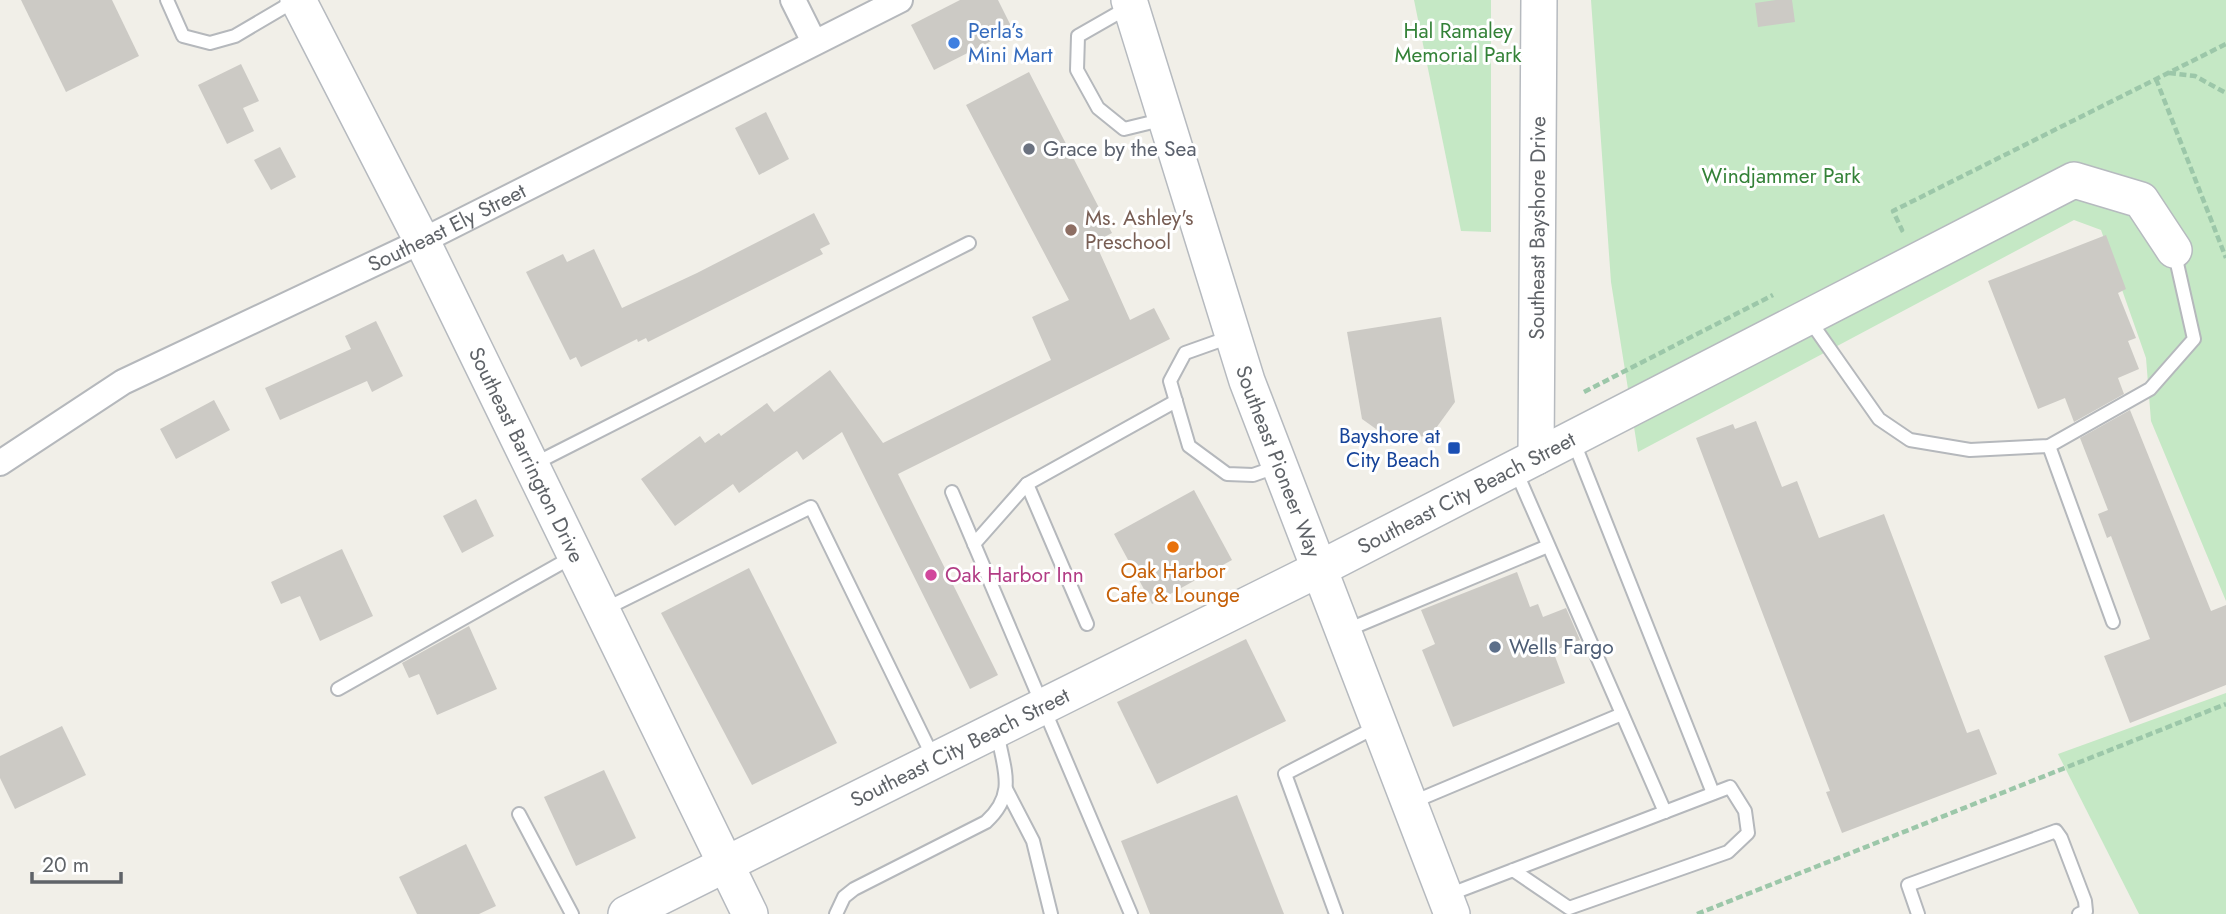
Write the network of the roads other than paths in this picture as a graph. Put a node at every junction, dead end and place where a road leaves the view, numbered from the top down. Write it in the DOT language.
graph roads {
  1 [pos="167,0"];
  2 [pos="297,0"];
  3 [pos="793,0"];
  4 [pos="900,0"];
  5 [pos="1539,0"];
  6 [pos="1130,3"];
  7 [pos="814,42"];
  8 [pos="1166,119"];
  9 [pos="422,241"];
  10 [pos="969,243"];
  11 [pos="2174,250"];
  12 [pos="1808,318"];
  13 [pos="1233,336"];
  14 [pos="1176,401"];
  15 [pos="1573,440"];
  16 [pos="2049,446"];
  17 [pos="0,463"];
  18 [pos="1525,463"];
  19 [pos="531,466"];
  20 [pos="1280,466"];
  21 [pos="1027,484"];
  22 [pos="951,492"];
  23 [pos="974,544"];
  24 [pos="1548,546"];
  25 [pos="575,556"];
  26 [pos="1319,569"];
  27 [pos="601,611"];
  28 [pos="2113,622"];
  29 [pos="1087,624"];
  30 [pos="1343,632"];
  31 [pos="338,689"];
  32 [pos="1043,706"];
  33 [pos="1622,713"];
  34 [pos="1379,726"];
  35 [pos="996,729"];
  36 [pos="934,760"];
  37 [pos="1006,789"];
  38 [pos="1713,793"];
  39 [pos="1409,804"];
  40 [pos="1665,812"];
  41 [pos="519,814"];
  42 [pos="724,864"];
  43 [pos="1513,870"];
  44 [pos="1448,905"];
  45 [pos="572,914"];
  46 [pos="626,914"];
  47 [pos="750,914"];
  48 [pos="836,914"];
  49 [pos="1051,914"];
  50 [pos="1131,914"];
  51 [pos="1336,914"];
  52 [pos="1918,914"];
  53 [pos="2079,914"];
  1 -- 2 [label="lane"];
  2 -- 9 [label="street, Southeast Barrington Drive"];
  3 -- 7 [label="street"];
  4 -- 7 [label="street, Southeast Ely Street"];
  5 -- 18 [label="street, Southeast Bayshore Drive"];
  6 -- 8 [label="street, Southeast Pioneer Way"];
  6 -- 8 [label="lane"];
  7 -- 9 [label="street, Southeast Ely Street"];
  8 -- 13 [label="street, Southeast Pioneer Way"];
  9 -- 17 [label="street, Southeast Ely Street"];
  9 -- 19 [label="street, Southeast Barrington Drive"];
  10 -- 19 [label="lane"];
  11 -- 12 [label="street, Southeast City Beach Street"];
  11 -- 16 [label="lane"];
  12 -- 15 [label="street, Southeast City Beach Street"];
  12 -- 16 [label="lane"];
  13 -- 14 [label="lane"];
  13 -- 20 [label="street, Southeast Pioneer Way"];
  14 -- 20 [label="lane"];
  14 -- 21 [label="lane"];
  15 -- 18 [label="street, Southeast City Beach Street"];
  15 -- 38 [label="lane"];
  16 -- 28 [label="lane"];
  18 -- 24 [label="lane"];
  18 -- 26 [label="street, Southeast City Beach Street"];
  19 -- 25 [label="street, Southeast Barrington Drive"];
  20 -- 26 [label="street, Southeast Pioneer Way"];
  21 -- 23 [label="lane"];
  21 -- 29 [label="lane"];
  22 -- 23 [label="lane"];
  23 -- 32 [label="lane"];
  24 -- 30 [label="lane"];
  24 -- 33 [label="lane"];
  25 -- 27 [label="street, Southeast Barrington Drive"];
  25 -- 31 [label="lane"];
  26 -- 30 [label="street, Southeast Pioneer Way"];
  26 -- 32 [label="street, Southeast City Beach Street"];
  27 -- 36 [label="lane"];
  27 -- 42 [label="street, Southeast Barrington Drive"];
  30 -- 34 [label="street, Southeast Pioneer Way"];
  32 -- 35 [label="street, Southeast City Beach Street"];
  32 -- 50 [label="lane"];
  33 -- 39 [label="lane"];
  33 -- 40 [label="lane"];
  34 -- 39 [label="street, Southeast Pioneer Way"];
  34 -- 51 [label="lane"];
  35 -- 36 [label="street, Southeast City Beach Street"];
  35 -- 37 [label="lane"];
  36 -- 42 [label="street, Southeast City Beach Street"];
  37 -- 48 [label="lane"];
  37 -- 49 [label="lane"];
  38 -- 40 [label="lane"];
  38 -- 43 [label="lane"];
  39 -- 44 [label="street, Southeast Pioneer Way"];
  40 -- 43 [label="lane"];
  41 -- 45 [label="lane"];
  42 -- 46 [label="street, Southeast City Beach Street"];
  42 -- 47 [label="street, Southeast Barrington Drive"];
  43 -- 44 [label="lane"];
  52 -- 53 [label="lane"];
}
